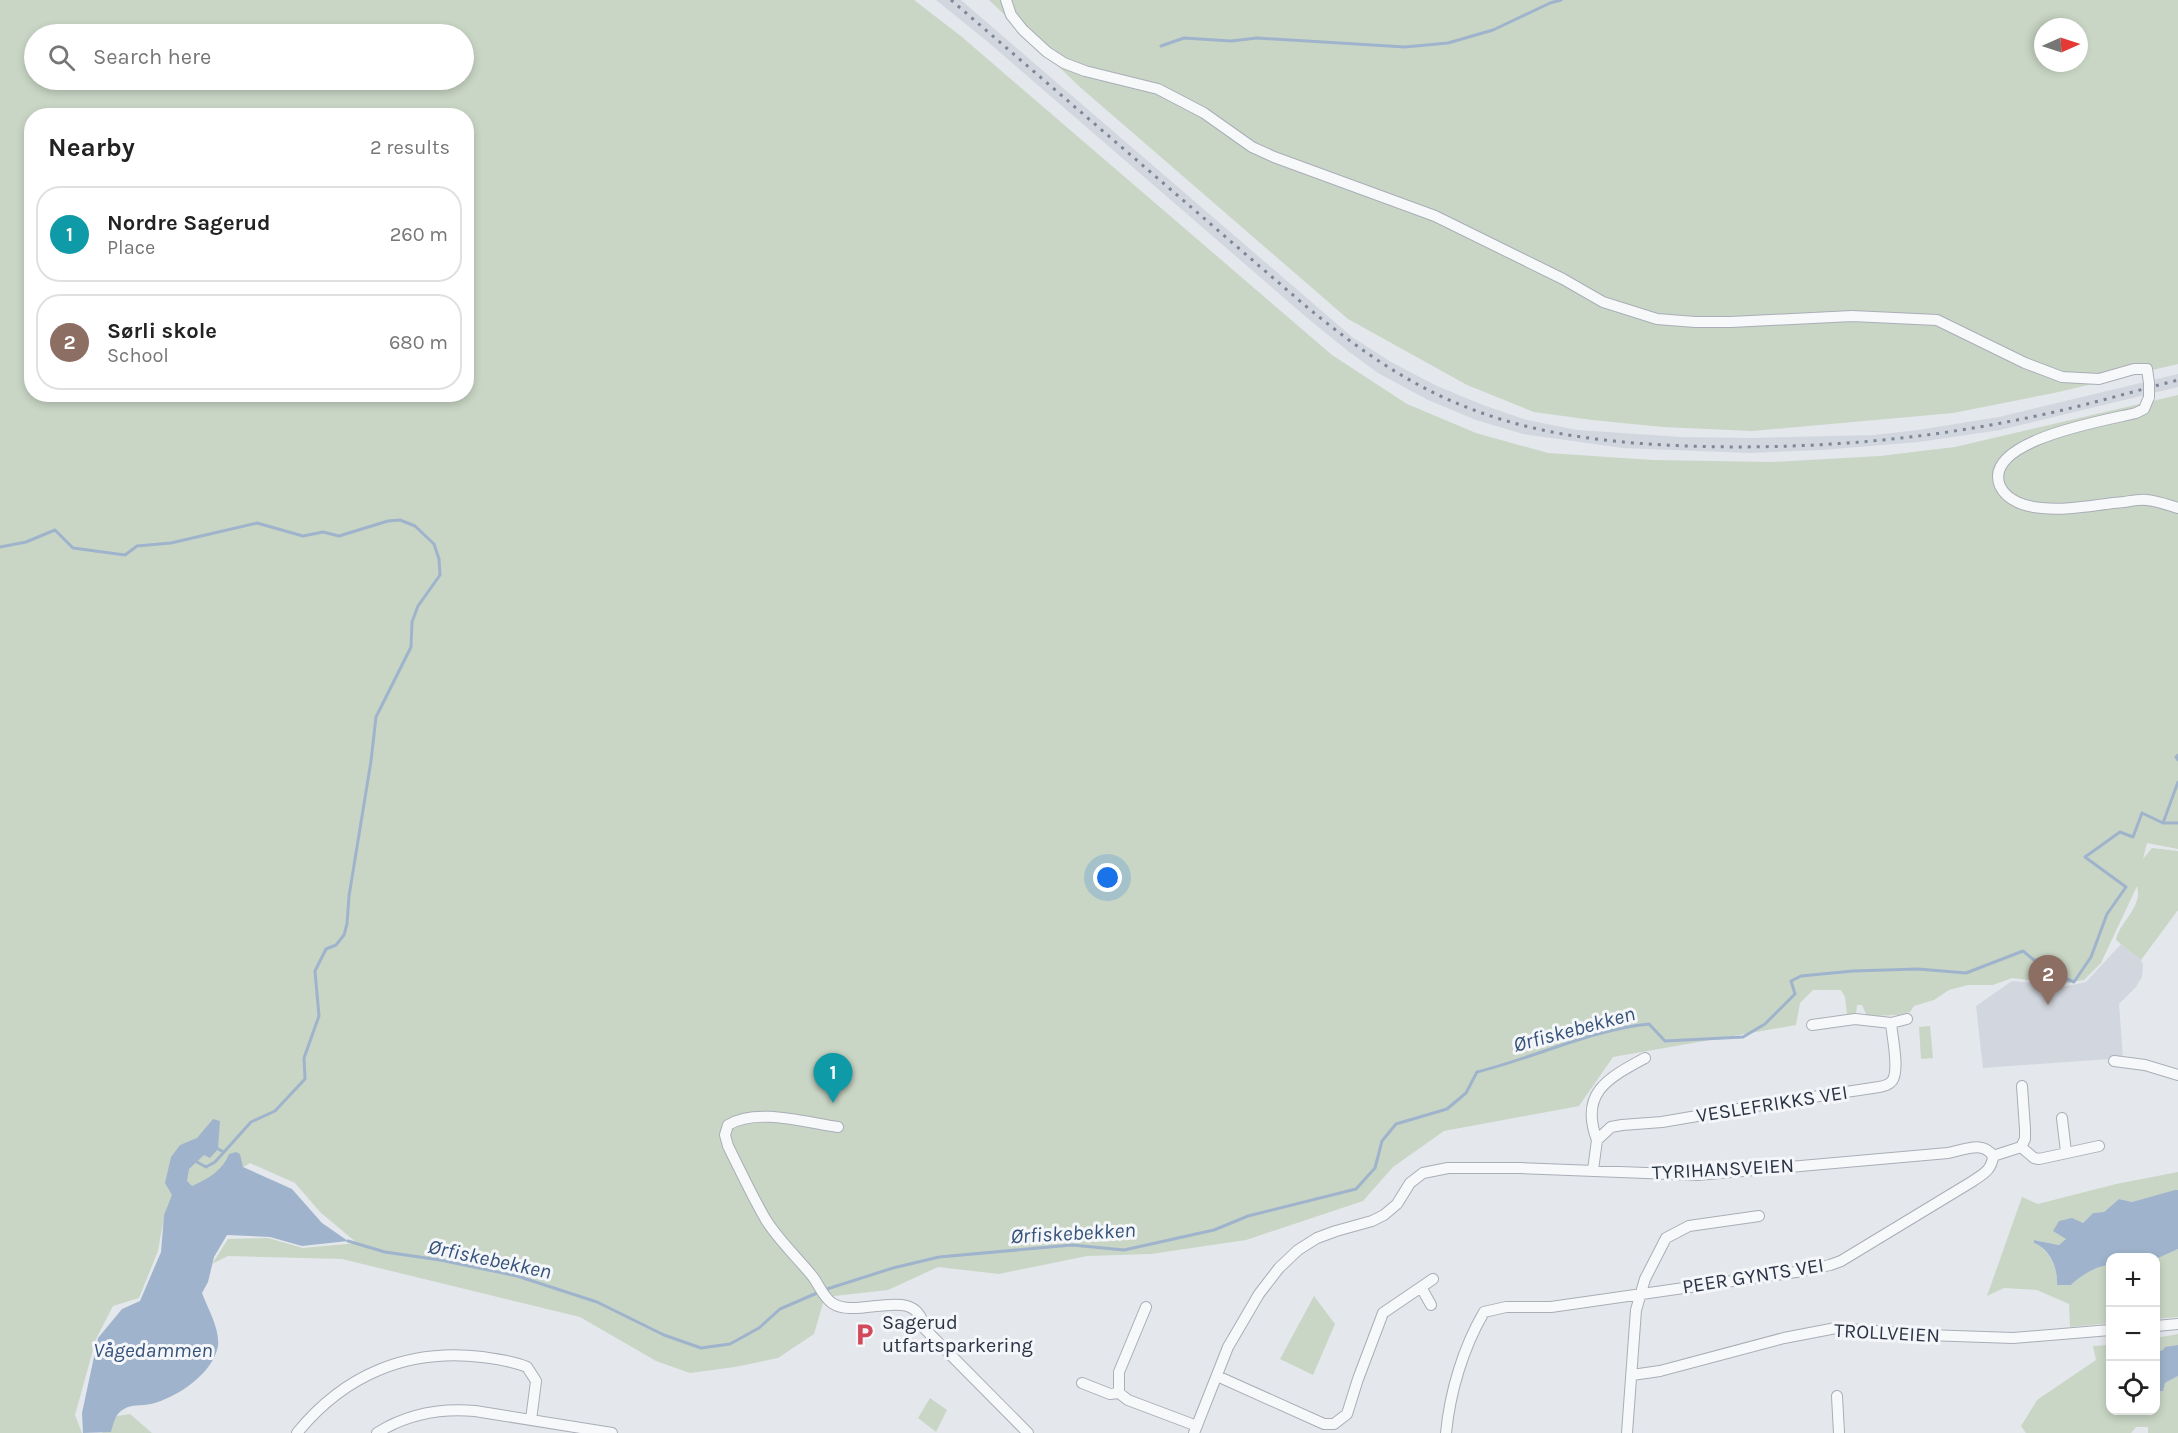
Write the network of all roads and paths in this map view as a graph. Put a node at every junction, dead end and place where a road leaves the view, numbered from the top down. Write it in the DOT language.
graph roads {
  1 [pos="1006,0"];
  2 [pos="2178,508"];
  3 [pos="1907,1020"];
  4 [pos="1891,1023"];
  5 [pos="1812,1025"];
  6 [pos="1645,1058"];
  7 [pos="2114,1060"];
  8 [pos="2178,1075"];
  9 [pos="2022,1086"];
  10 [pos="2062,1118"];
  11 [pos="838,1127"];
  12 [pos="1597,1140"];
  13 [pos="2099,1146"];
  14 [pos="2021,1148"];
  15 [pos="2066,1152"];
  16 [pos="1993,1156"];
  17 [pos="1593,1170"];
  18 [pos="1759,1216"];
  19 [pos="1433,1279"];
  20 [pos="1421,1287"];
  21 [pos="1640,1293"];
  22 [pos="1431,1305"];
  23 [pos="1146,1308"];
  24 [pos="2178,1324"];
  25 [pos="2160,1326"];
  26 [pos="2106,1330"];
  27 [pos="1632,1375"];
  28 [pos="1217,1376"];
  29 [pos="1082,1383"];
  30 [pos="1119,1393"];
  31 [pos="1837,1396"];
  32 [pos="531,1420"];
  33 [pos="558,1429"];
  34 [pos="1195,1429"];
  35 [pos="297,1433"];
  36 [pos="377,1433"];
  37 [pos="612,1433"];
  38 [pos="1028,1433"];
  39 [pos="1446,1433"];
  40 [pos="1627,1433"];
  41 [pos="1839,1433"];
  1 -- 2 [label="street, bridge"];
  3 -- 4 [label="street"];
  4 -- 5 [label="street"];
  4 -- 12 [label="street, VESLEFRIKKS VEI"];
  6 -- 12 [label="street"];
  7 -- 8 [label="street"];
  9 -- 14 [label="street"];
  10 -- 15 [label="street"];
  11 -- 38 [label="street"];
  12 -- 17 [label="street"];
  13 -- 15 [label="street"];
  14 -- 15 [label="street"];
  14 -- 16 [label="street"];
  16 -- 17 [label="street, TYRIHANSVEIEN"];
  16 -- 21 [label="street, PEER GYNTS VEI"];
  17 -- 28 [label="street, TYRIHANSVEIEN"];
  18 -- 21 [label="street"];
  19 -- 20 [label="street"];
  20 -- 22 [label="street"];
  20 -- 28 [label="street"];
  21 -- 27 [label="street"];
  21 -- 39 [label="street, PEER GYNTS VEI"];
  23 -- 30 [label="street"];
  24 -- 25 [label="street"];
  26 -- 27 [label="street, TROLLVEIEN"];
  27 -- 40 [label="street"];
  28 -- 34 [label="street, TYRIHANSVEIEN"];
  29 -- 30 [label="street"];
  30 -- 34 [label="street"];
  31 -- 41 [label="street"];
  32 -- 33 [label="street"];
  32 -- 35 [label="street"];
  32 -- 36 [label="street"];
  33 -- 37 [label="street"];
}
